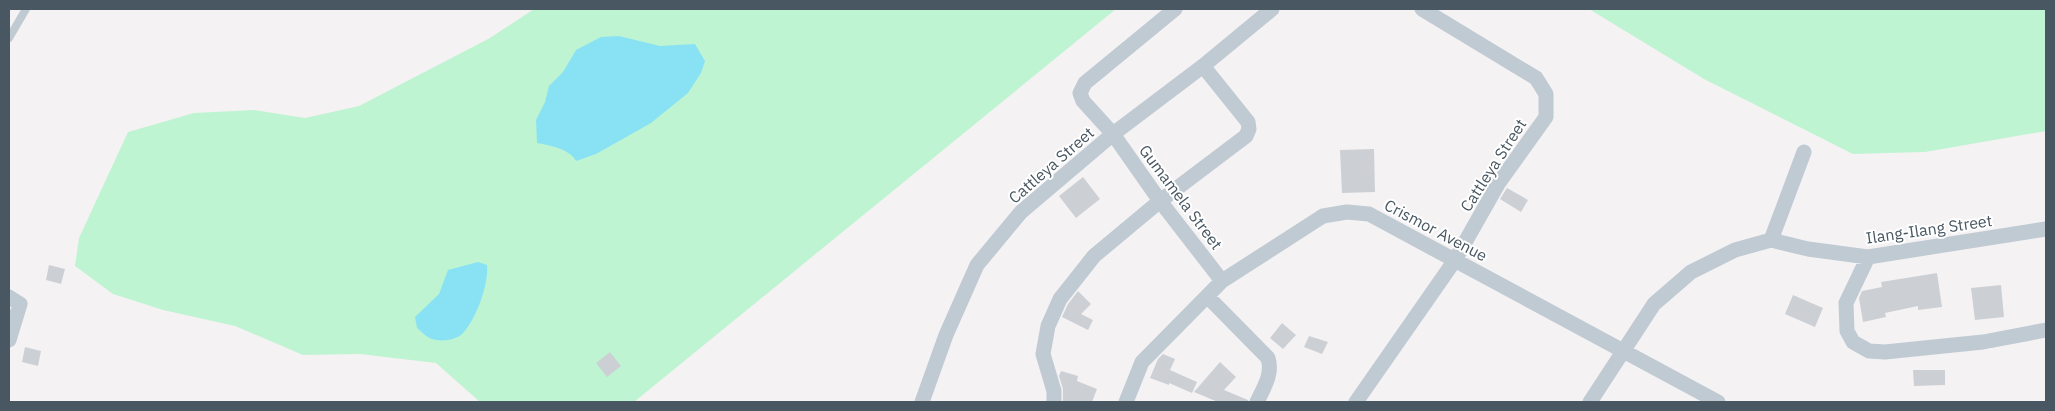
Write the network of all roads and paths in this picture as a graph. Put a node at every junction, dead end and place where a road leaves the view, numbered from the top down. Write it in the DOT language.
graph roads {
  1 [pos="26,9"];
  2 [pos="1175,9"];
  3 [pos="1272,9"];
  4 [pos="1426,10"];
  5 [pos="9,38"];
  6 [pos="1203,66"];
  7 [pos="1114,134"];
  8 [pos="1804,152"];
  9 [pos="1160,201"];
  10 [pos="2046,229"];
  11 [pos="1771,240"];
  12 [pos="1868,257"];
  13 [pos="1455,260"];
  14 [pos="1222,281"];
  15 [pos="1207,296"];
  16 [pos="9,297"];
  17 [pos="2046,330"];
  18 [pos="9,340"];
  19 [pos="1622,352"];
  20 [pos="922,402"];
  21 [pos="1054,402"];
  22 [pos="1126,402"];
  23 [pos="1258,402"];
  24 [pos="1356,402"];
  25 [pos="1590,402"];
  26 [pos="1718,402"];
  1 -- 5 [label="lane"];
  2 -- 7 [label="street, Gumamela Street"];
  3 -- 6 [label="street, Cattleya Street"];
  4 -- 13 [label="street, Cattleya Street"];
  6 -- 7 [label="street, Cattleya Street"];
  6 -- 9 [label="street"];
  7 -- 9 [label="street, Gumamela Street"];
  7 -- 20 [label="street, Cattleya Street"];
  8 -- 11 [label="street"];
  9 -- 14 [label="street, Gumamela Street"];
  9 -- 21 [label="street"];
  10 -- 12 [label="street, Ilang-Ilang Street"];
  11 -- 12 [label="street, Ilang-Ilang Street"];
  11 -- 19 [label="street, Ilang-Ilang Street"];
  12 -- 17 [label="street"];
  13 -- 14 [label="street, Crismor Avenue"];
  13 -- 19 [label="street, Crismor Avenue"];
  13 -- 24 [label="street, Cattleya Street"];
  14 -- 15 [label="street, Crismor Avenue"];
  15 -- 22 [label="street, Crismor Avenue"];
  15 -- 23 [label="street"];
  16 -- 18 [label="street"];
  19 -- 25 [label="street, Ilang-Ilang Street"];
  19 -- 26 [label="street, Crismor Avenue"];
}
